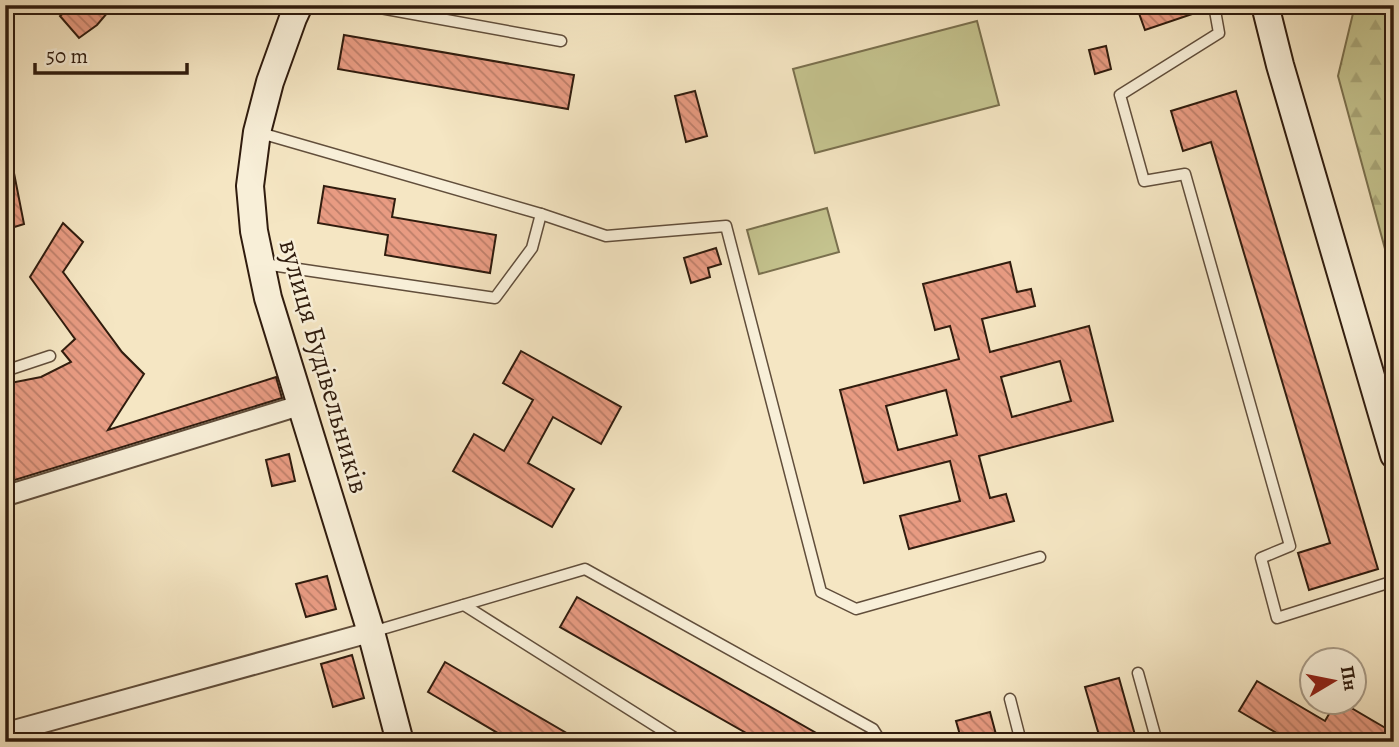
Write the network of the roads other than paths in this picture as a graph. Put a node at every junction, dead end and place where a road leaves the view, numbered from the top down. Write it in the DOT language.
graph roads {
  1 [pos="299,5"];
  2 [pos="364,5"];
  3 [pos="1214,5"];
  4 [pos="1265,5"];
  5 [pos="561,41"];
  6 [pos="257,132"];
  7 [pos="541,214"];
  8 [pos="261,264"];
  9 [pos="50,356"];
  10 [pos="5,371"];
  11 [pos="301,405"];
  12 [pos="1394,455"];
  13 [pos="5,496"];
  14 [pos="1040,557"];
  15 [pos="1394,581"];
  16 [pos="464,604"];
  17 [pos="371,632"];
  18 [pos="1138,673"];
  19 [pos="1010,699"];
  20 [pos="5,733"];
  21 [pos="400,742"];
  22 [pos="681,742"];
  23 [pos="881,742"];
  24 [pos="1021,742"];
  25 [pos="1157,742"];
  1 -- 6 [label="street, вулиця Будівельників"];
  2 -- 5 [label="lane"];
  3 -- 15 [label="lane"];
  4 -- 12 [label="street"];
  6 -- 7 [label="lane"];
  6 -- 8 [label="street, вулиця Будівельників"];
  7 -- 8 [label="lane"];
  7 -- 14 [label="lane"];
  8 -- 11 [label="street, вулиця Будівельників"];
  9 -- 10 [label="lane"];
  11 -- 13 [label="street"];
  11 -- 17 [label="street, вулиця Будівельників"];
  16 -- 17 [label="lane"];
  16 -- 22 [label="lane"];
  16 -- 23 [label="lane"];
  17 -- 20 [label="street"];
  17 -- 21 [label="street, вулиця Будівельників"];
  18 -- 25 [label="lane"];
  19 -- 24 [label="lane"];
}
